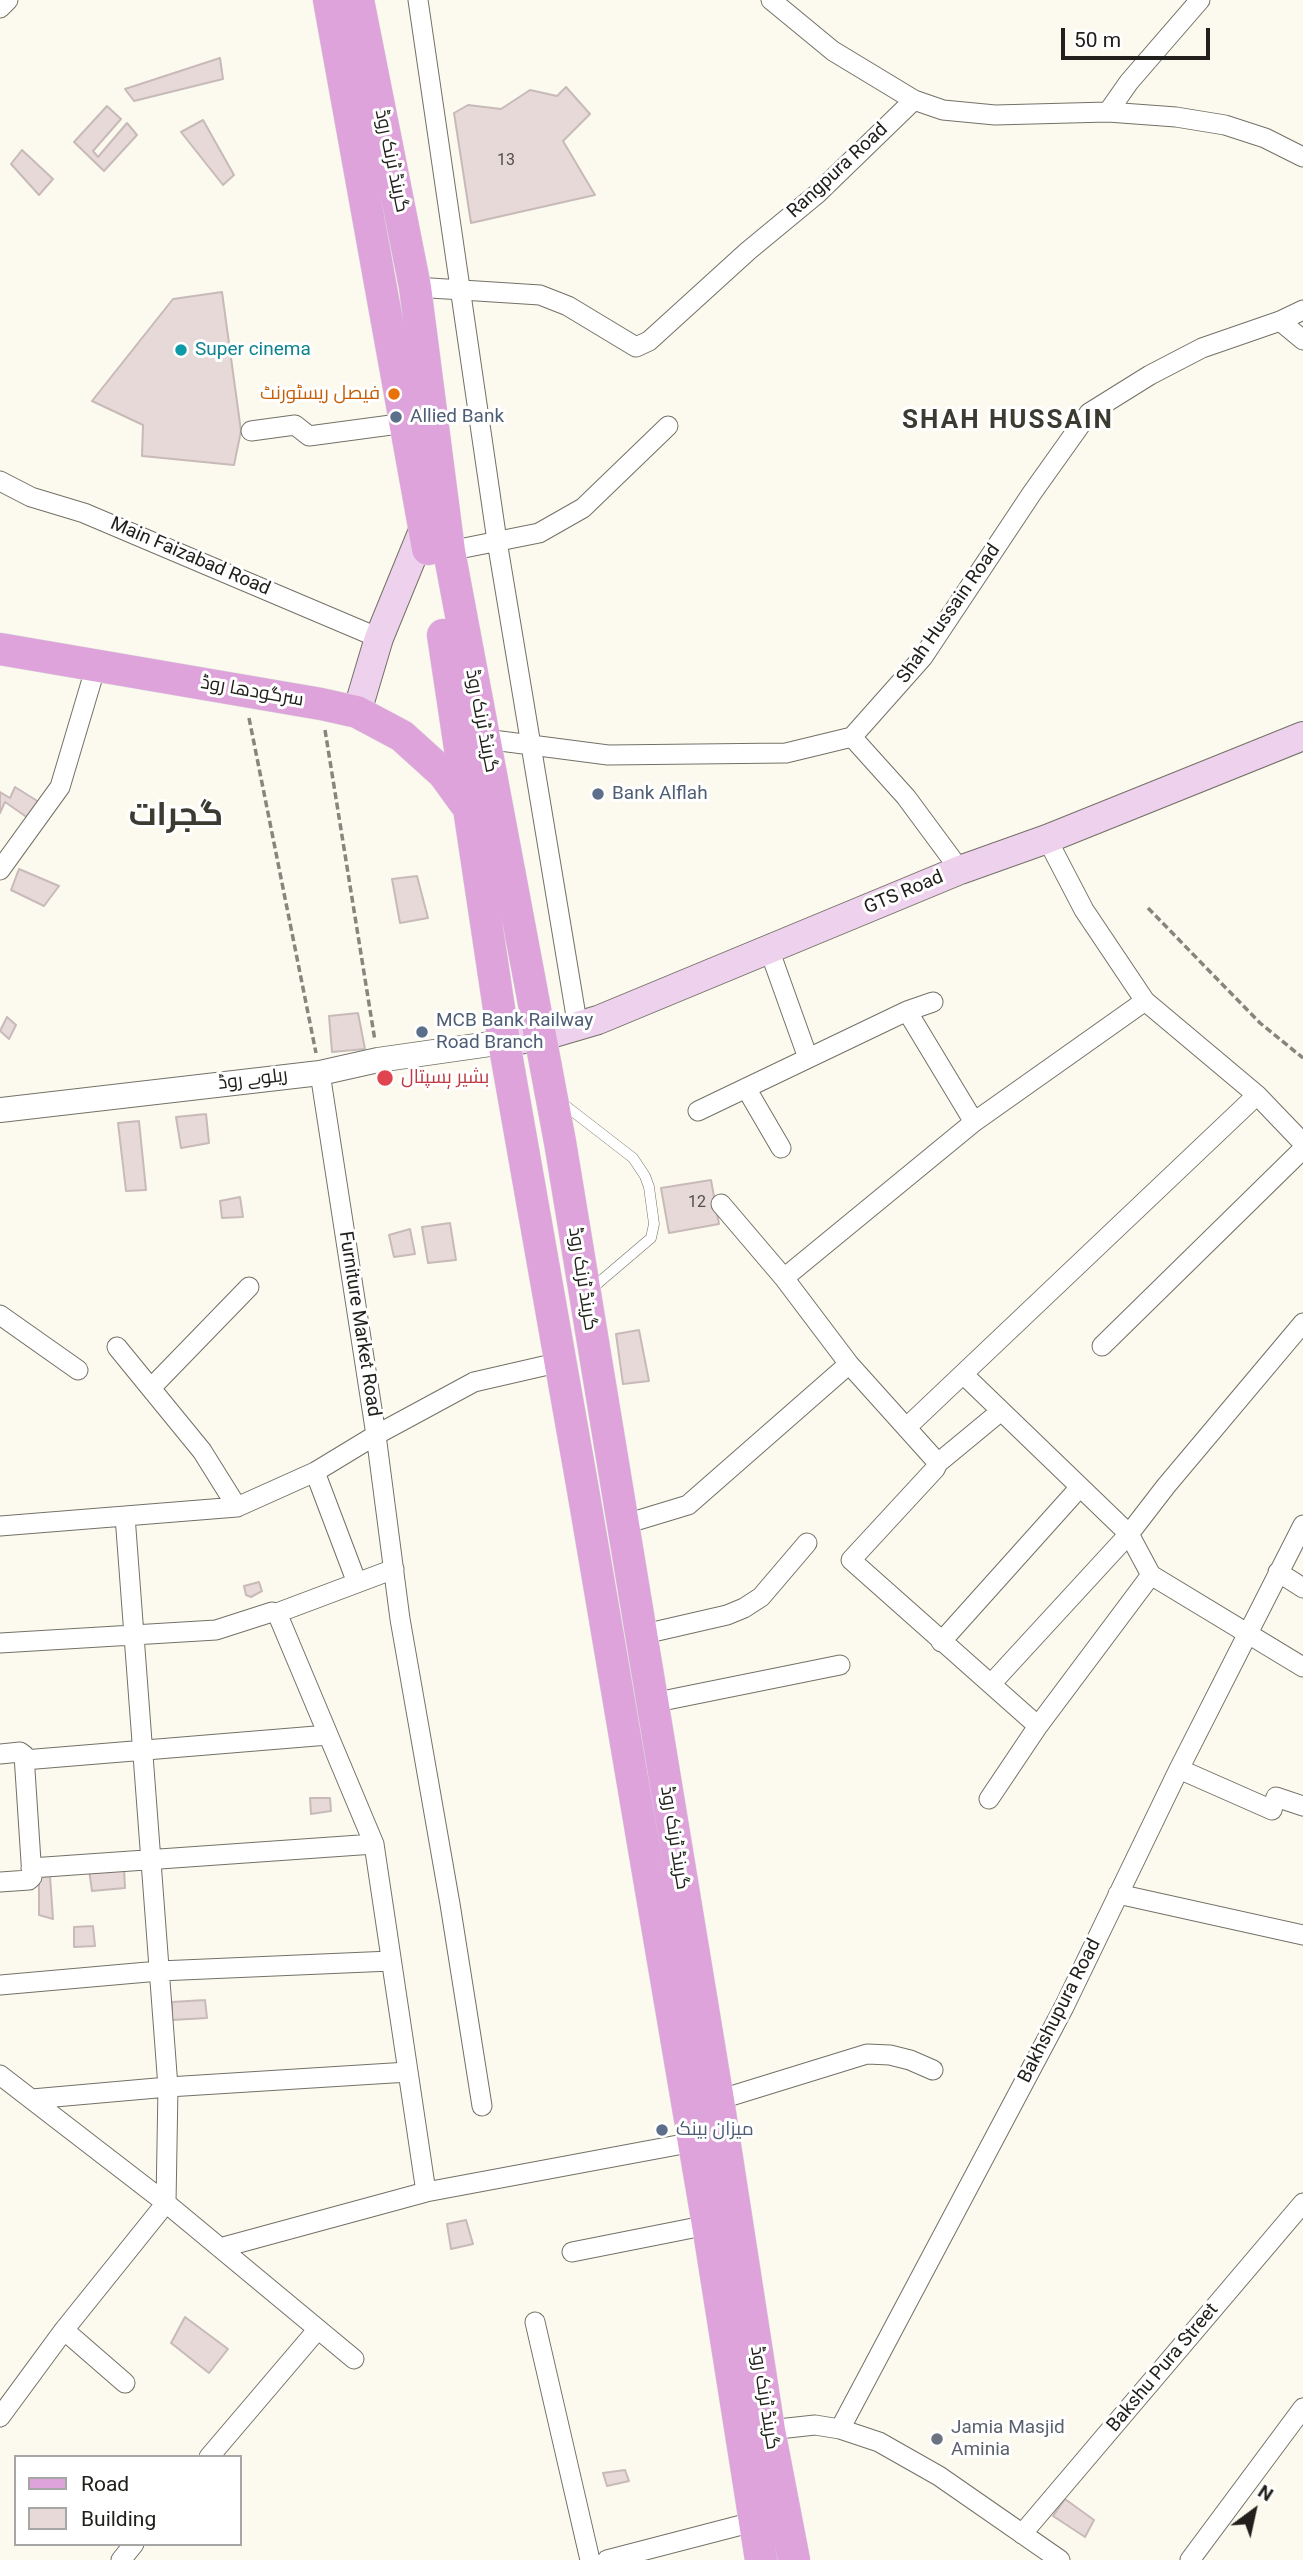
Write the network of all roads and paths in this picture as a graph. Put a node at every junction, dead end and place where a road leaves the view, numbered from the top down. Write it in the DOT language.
graph roads {
  1 [pos="8,0"];
  2 [pos="329,0"];
  3 [pos="358,0"];
  4 [pos="418,0"];
  5 [pos="772,0"];
  6 [pos="1200,0"];
  7 [pos="0,8"];
  8 [pos="914,100"];
  9 [pos="1108,112"];
  10 [pos="1303,157"];
  11 [pos="415,287"];
  12 [pos="460,290"];
  13 [pos="1303,310"];
  14 [pos="1280,321"];
  15 [pos="1303,340"];
  16 [pos="407,424"];
  17 [pos="668,426"];
  18 [pos="251,430"];
  19 [pos="0,481"];
  20 [pos="425,528"];
  21 [pos="497,541"];
  22 [pos="449,551"];
  23 [pos="379,638"];
  24 [pos="0,649"];
  25 [pos="96,666"];
  26 [pos="243,691"];
  27 [pos="321,704"];
  28 [pos="357,712"];
  29 [pos="1303,736"];
  30 [pos="852,737"];
  31 [pos="485,739"];
  32 [pos="530,744"];
  33 [pos="467,807"];
  34 [pos="1047,839"];
  35 [pos="0,870"];
  36 [pos="960,870"];
  37 [pos="1148,908"];
  38 [pos="769,949"];
  39 [pos="1145,1001"];
  40 [pos="933,1002"];
  41 [pos="907,1011"];
  42 [pos="578,1028"];
  43 [pos="540,1037"];
  44 [pos="504,1042"];
  45 [pos="808,1058"];
  46 [pos="1303,1058"];
  47 [pos="378,1060"];
  48 [pos="320,1073"];
  49 [pos="746,1088"];
  50 [pos="551,1095"];
  51 [pos="1257,1095"];
  52 [pos="0,1110"];
  53 [pos="698,1111"];
  54 [pos="974,1122"];
  55 [pos="1303,1143"];
  56 [pos="781,1148"];
  57 [pos="1303,1149"];
  58 [pos="721,1204"];
  59 [pos="784,1278"];
  60 [pos="249,1287"];
  61 [pos="584,1295"];
  62 [pos="0,1315"];
  63 [pos="1303,1323"];
  64 [pos="1102,1346"];
  65 [pos="117,1347"];
  66 [pos="561,1362"];
  67 [pos="849,1364"];
  68 [pos="78,1370"];
  69 [pos="963,1374"];
  70 [pos="151,1388"];
  71 [pos="1001,1410"];
  72 [pos="906,1427"];
  73 [pos="376,1435"];
  74 [pos="938,1463"];
  75 [pos="315,1472"];
  76 [pos="1080,1487"];
  77 [pos="237,1507"];
  78 [pos="125,1516"];
  79 [pos="622,1525"];
  80 [pos="1303,1525"];
  81 [pos="0,1526"];
  82 [pos="1129,1534"];
  83 [pos="807,1543"];
  84 [pos="394,1569"];
  85 [pos="1278,1572"];
  86 [pos="1151,1574"];
  87 [pos="357,1583"];
  88 [pos="1303,1588"];
  89 [pos="277,1613"];
  90 [pos="1247,1633"];
  91 [pos="134,1635"];
  92 [pos="640,1635"];
  93 [pos="942,1642"];
  94 [pos="0,1643"];
  95 [pos="840,1665"];
  96 [pos="1303,1667"];
  97 [pos="991,1684"];
  98 [pos="652,1703"];
  99 [pos="1038,1726"];
  100 [pos="328,1735"];
  101 [pos="143,1750"];
  102 [pos="0,1754"];
  103 [pos="24,1760"];
  104 [pos="1179,1769"];
  105 [pos="989,1800"];
  106 [pos="1303,1807"];
  107 [pos="374,1844"];
  108 [pos="151,1860"];
  109 [pos="31,1868"];
  110 [pos="681,1877"];
  111 [pos="649,1881"];
  112 [pos="0,1882"];
  113 [pos="1118,1894"];
  114 [pos="1303,1935"];
  115 [pos="391,1961"];
  116 [pos="159,1971"];
  117 [pos="0,1985"];
  118 [pos="933,2070"];
  119 [pos="408,2072"];
  120 [pos="0,2075"];
  121 [pos="168,2087"];
  122 [pos="32,2099"];
  123 [pos="718,2100"];
  124 [pos="482,2106"];
  125 [pos="694,2142"];
  126 [pos="426,2192"];
  127 [pos="166,2203"];
  128 [pos="1303,2203"];
  129 [pos="708,2225"];
  130 [pos="220,2248"];
  131 [pos="572,2252"];
  132 [pos="535,2322"];
  133 [pos="318,2329"];
  134 [pos="64,2330"];
  135 [pos="354,2359"];
  136 [pos="125,2383"];
  137 [pos="1303,2408"];
  138 [pos="0,2417"];
  139 [pos="840,2429"];
  140 [pos="769,2430"];
  141 [pos="211,2455"];
  142 [pos="753,2522"];
  143 [pos="1022,2534"];
  144 [pos="132,2546"];
  145 [pos="121,2560"];
  146 [pos="590,2560"];
  147 [pos="607,2560"];
  148 [pos="760,2560"];
  149 [pos="794,2560"];
  150 [pos="1060,2560"];
  151 [pos="1190,2560"];
  1 -- 7 [label="street"];
  2 -- 16 [label="main road, گرینڈ ٹرنک روڈ"];
  3 -- 11 [label="main road, گرینڈ ٹرنک روڈ"];
  4 -- 12 [label="street"];
  5 -- 8 [label="street"];
  6 -- 9 [label="street"];
  8 -- 9 [label="street"];
  8 -- 12 [label="street, Rangpura Road"];
  9 -- 10 [label="street"];
  11 -- 12 [label="street, Rangpura Road"];
  11 -- 22 [label="main road, گرینڈ ٹرنک روڈ"];
  12 -- 21 [label="street"];
  13 -- 14 [label="street, Shah Hussain Road"];
  14 -- 15 [label="street"];
  14 -- 30 [label="street, Shah Hussain Road"];
  16 -- 18 [label="street"];
  16 -- 20 [label="main road, گرینڈ ٹرنک روڈ"];
  17 -- 21 [label="street"];
  19 -- 23 [label="street, Main Faizabad Road"];
  20 -- 23 [label="main road"];
  20 -- 33 [label="main road, گرینڈ ٹرنک روڈ"];
  21 -- 22 [label="street"];
  21 -- 32 [label="street"];
  22 -- 31 [label="main road, گرینڈ ٹرنک روڈ"];
  23 -- 28 [label="main road"];
  24 -- 25 [label="main road, سرگودھا روڈ"];
  25 -- 26 [label="main road, سرگودھا روڈ"];
  25 -- 35 [label="street"];
  26 -- 27 [label="main road, سرگودھا روڈ"];
  26 -- 48 [label="path"];
  27 -- 28 [label="main road, سرگودھا روڈ"];
  27 -- 47 [label="path"];
  28 -- 33 [label="main road, سرگودھا روڈ"];
  29 -- 34 [label="main road, GTS Road"];
  30 -- 32 [label="street"];
  30 -- 36 [label="street"];
  31 -- 32 [label="street"];
  31 -- 43 [label="main road, گرینڈ ٹرنک روڈ"];
  32 -- 42 [label="street"];
  33 -- 44 [label="main road, گرینڈ ٹرنک روڈ"];
  34 -- 36 [label="main road, GTS Road"];
  34 -- 39 [label="street"];
  36 -- 38 [label="main road, GTS Road"];
  37 -- 46 [label="path"];
  38 -- 42 [label="main road, GTS Road"];
  38 -- 45 [label="street"];
  39 -- 51 [label="street"];
  39 -- 54 [label="street"];
  40 -- 41 [label="street"];
  41 -- 45 [label="street"];
  41 -- 54 [label="street"];
  42 -- 43 [label="main road, GTS Road"];
  43 -- 44 [label="main road, GTS Road"];
  43 -- 50 [label="main road, گرینڈ ٹرنک روڈ"];
  44 -- 47 [label="street, ریلوے روڈ"];
  44 -- 66 [label="main road, گرینڈ ٹرنک روڈ"];
  45 -- 49 [label="street"];
  47 -- 48 [label="street, ریلوے روڈ"];
  48 -- 52 [label="street, ریلوے روڈ"];
  48 -- 73 [label="street, Furniture Market Road"];
  49 -- 53 [label="street"];
  49 -- 56 [label="street"];
  50 -- 61 [label="main road, گرینڈ ٹرنک روڈ"];
  50 -- 61 [label="lane"];
  51 -- 55 [label="street"];
  51 -- 69 [label="street"];
  54 -- 59 [label="street"];
  57 -- 64 [label="street"];
  58 -- 59 [label="street"];
  59 -- 67 [label="street"];
  60 -- 70 [label="street"];
  61 -- 79 [label="main road, گرینڈ ٹرنک روڈ"];
  62 -- 68 [label="street"];
  63 -- 82 [label="street"];
  65 -- 70 [label="street"];
  66 -- 73 [label="street"];
  66 -- 111 [label="main road, گرینڈ ٹرنک روڈ"];
  67 -- 72 [label="street"];
  67 -- 79 [label="street"];
  69 -- 71 [label="street"];
  69 -- 72 [label="street"];
  70 -- 77 [label="street"];
  71 -- 74 [label="street"];
  71 -- 76 [label="street"];
  72 -- 74 [label="street"];
  73 -- 75 [label="street, Furniture Market Road"];
  73 -- 84 [label="street"];
  74 -- 93 [label="street"];
  75 -- 77 [label="street, Furniture Market Road"];
  75 -- 87 [label="street"];
  76 -- 82 [label="street"];
  76 -- 93 [label="street"];
  77 -- 78 [label="street, Furniture Market Road"];
  78 -- 81 [label="street, Furniture Market Road"];
  78 -- 91 [label="street"];
  79 -- 92 [label="main road, گرینڈ ٹرنک روڈ"];
  80 -- 85 [label="street, Bakhshupura Road"];
  82 -- 86 [label="street"];
  82 -- 97 [label="street"];
  83 -- 92 [label="street"];
  84 -- 87 [label="street"];
  84 -- 124 [label="street"];
  85 -- 88 [label="street"];
  85 -- 90 [label="street, Bakhshupura Road"];
  86 -- 90 [label="street"];
  86 -- 99 [label="street"];
  87 -- 89 [label="street"];
  89 -- 91 [label="street"];
  89 -- 100 [label="street"];
  90 -- 96 [label="street"];
  90 -- 104 [label="street, Bakhshupura Road"];
  91 -- 94 [label="street"];
  91 -- 101 [label="street"];
  92 -- 98 [label="main road, گرینڈ ٹرنک روڈ"];
  93 -- 97 [label="street"];
  95 -- 98 [label="street"];
  97 -- 99 [label="street"];
  98 -- 110 [label="main road, گرینڈ ٹرنک روڈ"];
  99 -- 105 [label="street"];
  100 -- 101 [label="street"];
  100 -- 107 [label="street"];
  101 -- 103 [label="street"];
  101 -- 108 [label="street"];
  102 -- 103 [label="street"];
  103 -- 109 [label="street"];
  104 -- 106 [label="street"];
  104 -- 113 [label="street, Bakhshupura Road"];
  107 -- 108 [label="street"];
  107 -- 115 [label="street"];
  108 -- 109 [label="street"];
  108 -- 116 [label="street"];
  109 -- 112 [label="street"];
  110 -- 111 [label="main road"];
  110 -- 123 [label="main road, گرینڈ ٹرنک روڈ"];
  111 -- 125 [label="main road, گرینڈ ٹرنک روڈ"];
  113 -- 114 [label="street"];
  113 -- 139 [label="street, Bakhshupura Road"];
  115 -- 116 [label="street"];
  115 -- 119 [label="street"];
  116 -- 117 [label="street"];
  116 -- 121 [label="street"];
  118 -- 123 [label="street"];
  119 -- 121 [label="street"];
  119 -- 126 [label="street"];
  120 -- 122 [label="street"];
  121 -- 122 [label="street"];
  121 -- 127 [label="street"];
  122 -- 127 [label="street"];
  123 -- 140 [label="main road, گرینڈ ٹرنک روڈ"];
  125 -- 126 [label="street"];
  125 -- 129 [label="main road, گرینڈ ٹرنک روڈ"];
  126 -- 130 [label="street"];
  127 -- 130 [label="street"];
  127 -- 134 [label="street"];
  128 -- 143 [label="street, Bakshu Pura Street"];
  129 -- 131 [label="street"];
  129 -- 142 [label="main road, گرینڈ ٹرنک روڈ"];
  130 -- 133 [label="street"];
  132 -- 146 [label="street"];
  133 -- 135 [label="street"];
  133 -- 141 [label="street"];
  134 -- 136 [label="street"];
  134 -- 138 [label="street"];
  137 -- 151 [label="street"];
  139 -- 140 [label="street"];
  139 -- 143 [label="street"];
  140 -- 149 [label="main road, گرینڈ ٹرنک روڈ"];
  142 -- 147 [label="street"];
  142 -- 148 [label="main road, گرینڈ ٹرنک روڈ"];
  143 -- 150 [label="street"];
  144 -- 145 [label="street"];
}
